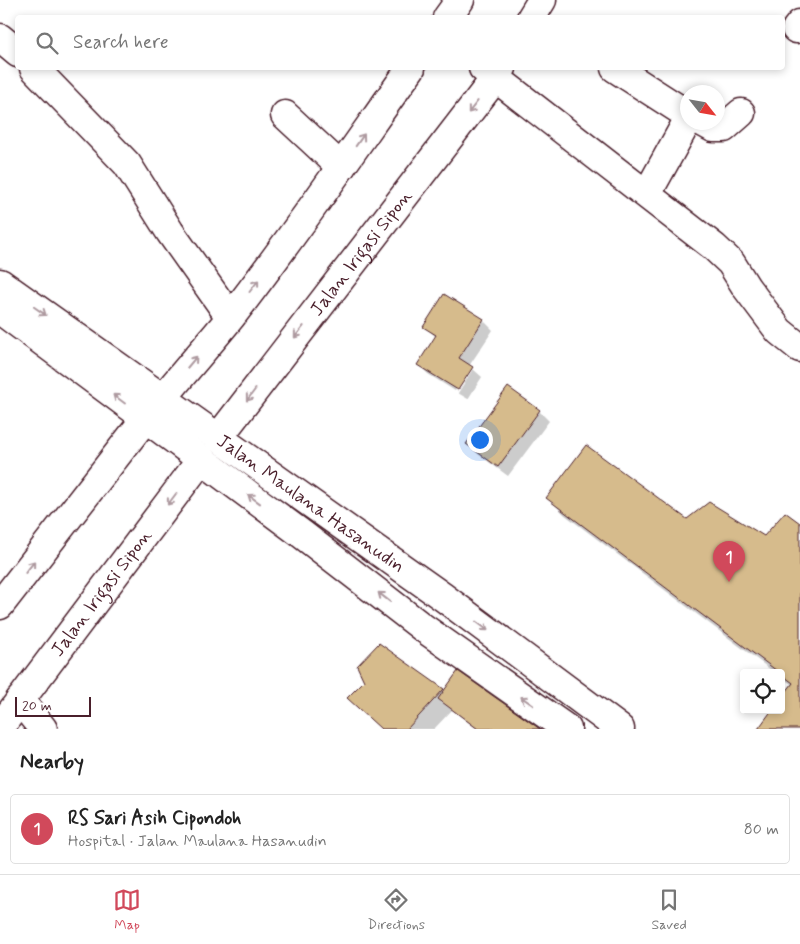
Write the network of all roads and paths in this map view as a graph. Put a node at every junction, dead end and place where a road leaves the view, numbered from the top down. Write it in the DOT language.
graph roads {
  1 [pos="460,0"];
  2 [pos="450,15"];
  3 [pos="0,38"];
  4 [pos="15,50"];
  5 [pos="36,70"];
  6 [pos="410,70"];
  7 [pos="619,70"];
  8 [pos="493,71"];
  9 [pos="680,110"];
  10 [pos="740,113"];
  11 [pos="285,115"];
  12 [pos="725,127"];
  13 [pos="682,130"];
  14 [pos="341,167"];
  15 [pos="647,194"];
  16 [pos="0,283"];
  17 [pos="0,310"];
  18 [pos="222,327"];
  19 [pos="800,348"];
  20 [pos="170,397"];
  21 [pos="152,424"];
  22 [pos="220,429"];
  23 [pos="198,458"];
  24 [pos="0,605"];
  25 [pos="508,646"];
  26 [pos="489,674"];
  27 [pos="20,700"];
  28 [pos="0,727"];
  29 [pos="43,729"];
  30 [pos="566,729"];
  31 [pos="620,729"];
  1 -- 2 [label="street"];
  3 -- 4 [label="street"];
  5 -- 18 [label="street"];
  14 -- 6 [label="street, one-way"];
  7 -- 9 [label="street"];
  8 -- 15 [label="street"];
  8 -- 22 [label="street, Jalan Irigasi Sipon, one-way"];
  10 -- 12 [label="street"];
  11 -- 14 [label="street"];
  13 -- 15 [label="street"];
  18 -- 14 [label="street, one-way"];
  15 -- 19 [label="street"];
  16 -- 20 [label="street, Jalan Maulana Hasanudin, one-way"];
  21 -- 17 [label="street, Jalan Maulana Hasanudin, one-way"];
  20 -- 18 [label="street, one-way"];
  20 -- 22 [label="street, Jalan Maulana Hasanudin"];
  21 -- 23 [label="street, Jalan Maulana Hasanudin"];
  24 -- 21 [label="street, one-way"];
  22 -- 25 [label="street, Jalan Maulana Hasanudin, one-way"];
  26 -- 23 [label="street, Jalan Maulana Hasanudin, one-way"];
  23 -- 27 [label="street, Jalan Irigasi Sipon, one-way"];
  25 -- 26 [label="street"];
  25 -- 31 [label="street, Jalan Maulana Hasanudin"];
  30 -- 26 [label="street, Jalan Maulana Hasanudin, one-way"];
  27 -- 28 [label="street, Jalan Irigasi Sipon"];
  27 -- 29 [label="street"];
}
